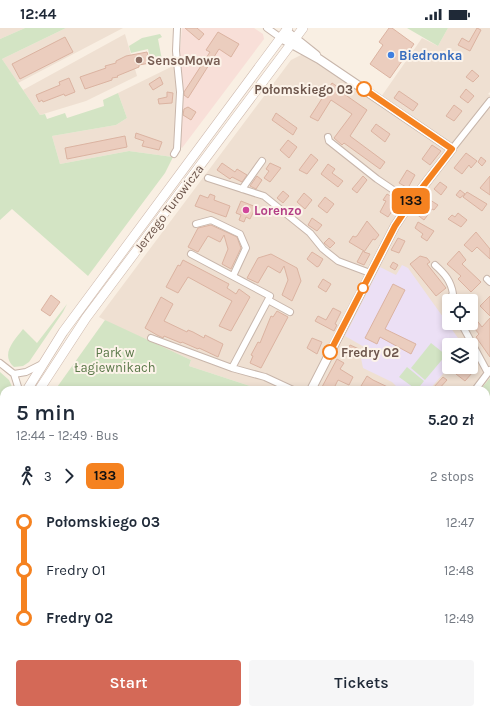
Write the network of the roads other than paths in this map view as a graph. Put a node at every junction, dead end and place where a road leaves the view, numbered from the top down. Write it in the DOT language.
graph roads {
  1 [pos="177,28"];
  2 [pos="267,28"];
  3 [pos="303,28"];
  4 [pos="283,31"];
  5 [pos="293,41"];
  6 [pos="490,101"];
  7 [pos="328,137"];
  8 [pos="452,149"];
  9 [pos="174,154"];
  10 [pos="262,161"];
  11 [pos="208,178"];
  12 [pos="242,189"];
  13 [pos="411,202"];
  14 [pos="196,224"];
  15 [pos="191,254"];
  16 [pos="435,265"];
  17 [pos="370,273"];
  18 [pos="233,276"];
  19 [pos="453,294"];
  20 [pos="268,300"];
  21 [pos="290,312"];
  22 [pos="464,330"];
  23 [pos="151,338"];
  24 [pos="0,363"];
  25 [pos="42,364"];
  26 [pos="232,368"];
  27 [pos="489,371"];
  28 [pos="14,374"];
  29 [pos="18,386"];
  30 [pos="29,386"];
  31 [pos="41,386"];
  32 [pos="285,386"];
  33 [pos="313,386"];
  34 [pos="478,386"];
  1 -- 9 [label="street"];
  2 -- 4 [label="street"];
  3 -- 5 [label="main road, Jerzego Turowicza"];
  4 -- 5 [label="street"];
  4 -- 25 [label="main road, Jerzego Turowicza"];
  5 -- 8 [label="street"];
  5 -- 31 [label="main road, Jerzego Turowicza"];
  6 -- 8 [label="street"];
  7 -- 13 [label="street"];
  8 -- 13 [label="street"];
  10 -- 12 [label="street"];
  11 -- 12 [label="street"];
  12 -- 17 [label="street"];
  13 -- 17 [label="street"];
  14 -- 18 [label="street"];
  15 -- 18 [label="street"];
  16 -- 19 [label="street"];
  17 -- 33 [label="street"];
  18 -- 20 [label="street"];
  20 -- 21 [label="street"];
  20 -- 26 [label="street"];
  22 -- 27 [label="street"];
  23 -- 26 [label="street"];
  24 -- 28 [label="street"];
  25 -- 28 [label="street"];
  25 -- 30 [label="main road, Jerzego Turowicza"];
  26 -- 32 [label="street"];
  27 -- 34 [label="street"];
  28 -- 29 [label="street"];
}
